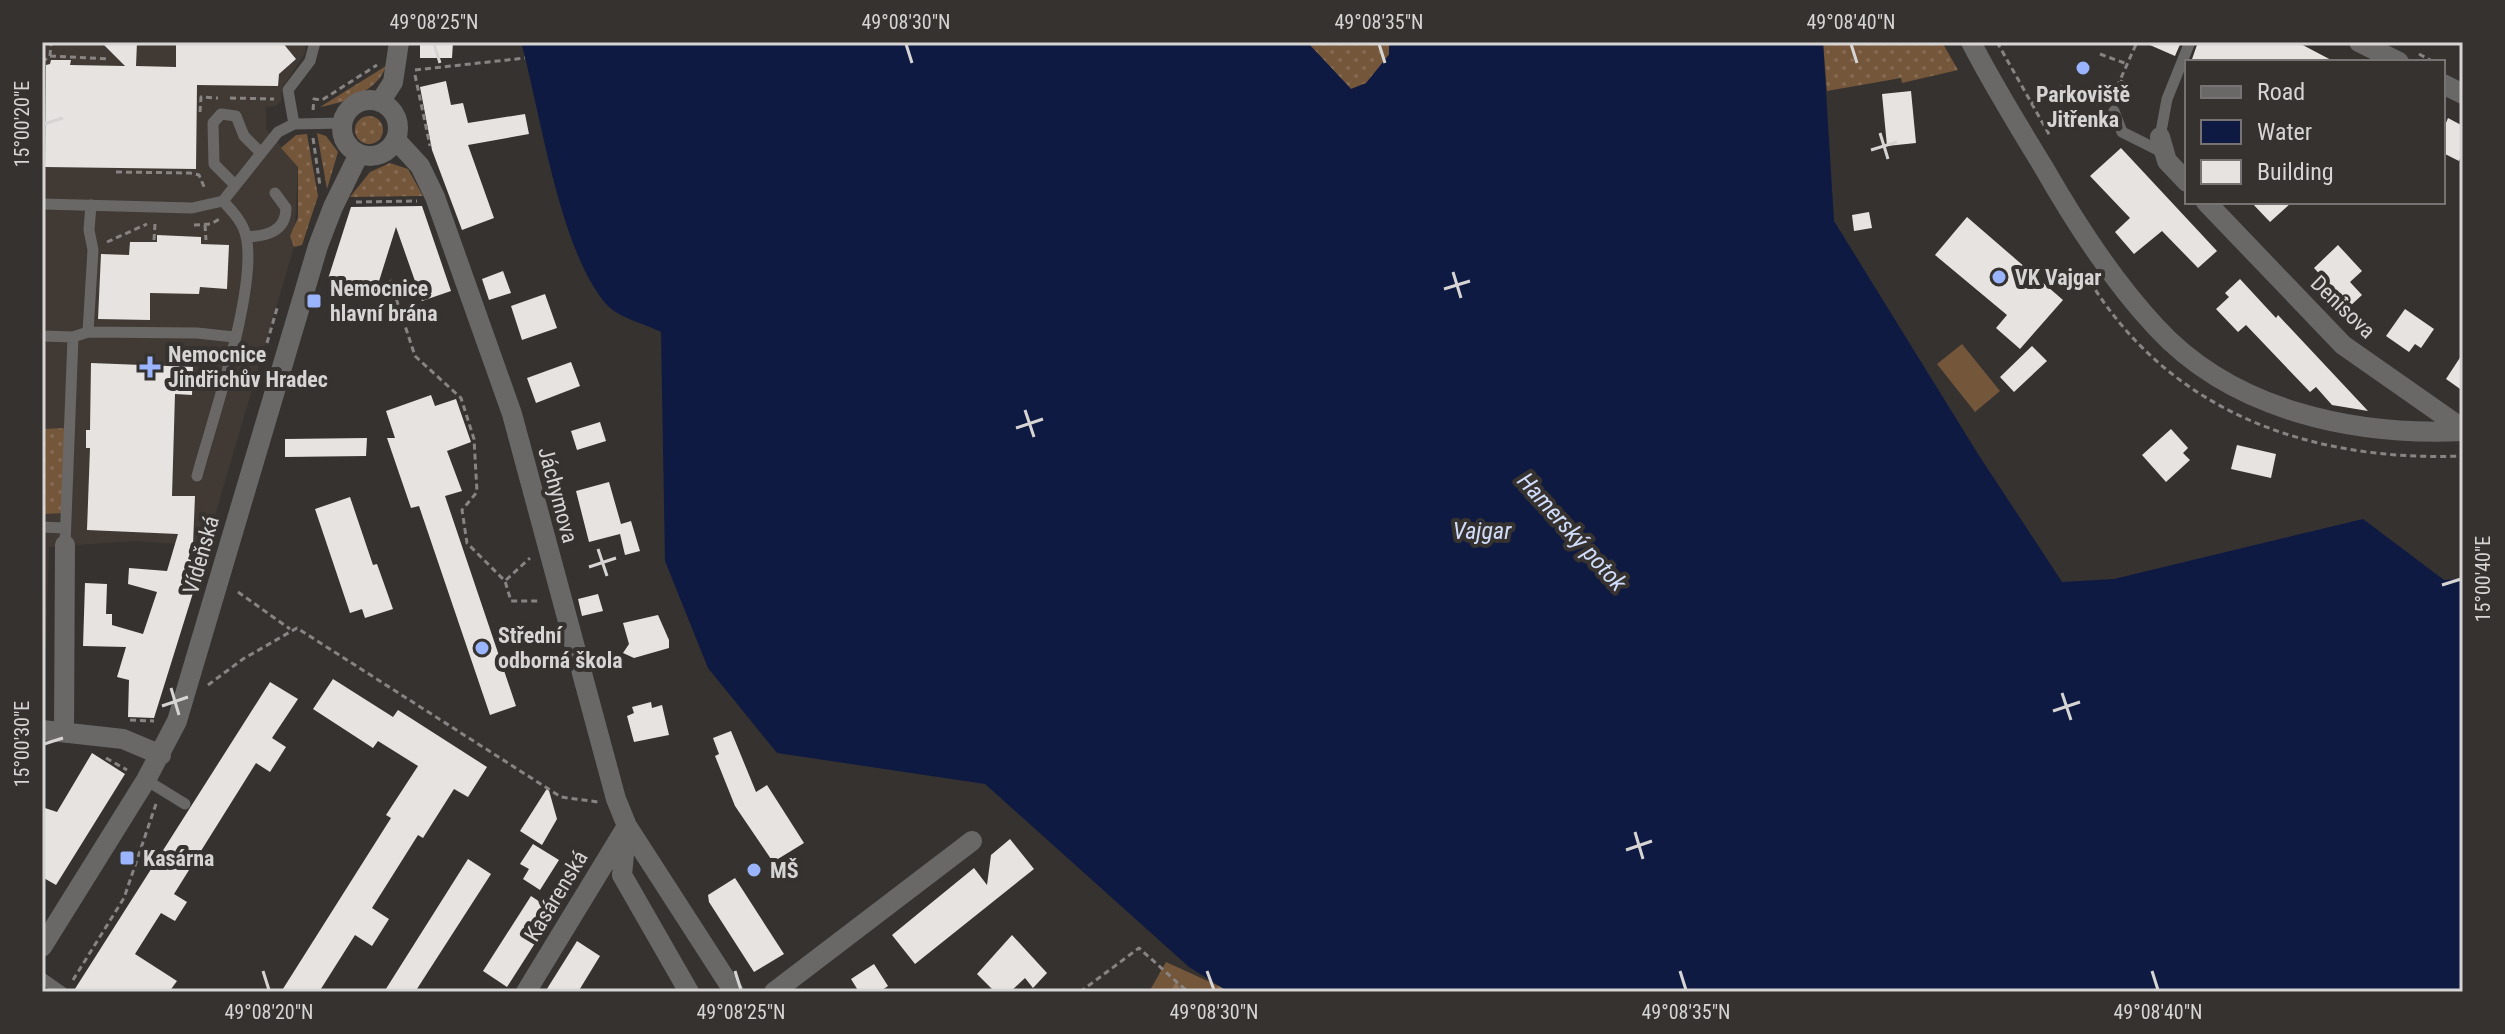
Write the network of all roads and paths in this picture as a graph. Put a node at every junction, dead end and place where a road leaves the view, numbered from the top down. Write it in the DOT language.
graph roads {
  1 [pos="51,42"];
  2 [pos="315,42"];
  3 [pos="399,42"];
  4 [pos="1971,42"];
  5 [pos="1997,42"];
  6 [pos="2137,42"];
  7 [pos="2190,42"];
  8 [pos="2359,42"];
  9 [pos="2100,54"];
  10 [pos="50,56"];
  11 [pos="525,58"];
  12 [pos="110,59"];
  13 [pos="2395,60"];
  14 [pos="42,62"];
  15 [pos="2127,64"];
  16 [pos="2127,84"];
  17 [pos="2445,85"];
  18 [pos="2463,94"];
  19 [pos="380,102"];
  20 [pos="2031,104"];
  21 [pos="2114,111"];
  22 [pos="343,123"];
  23 [pos="294,124"];
  24 [pos="396,140"];
  25 [pos="2054,143"];
  26 [pos="2162,145"];
  27 [pos="261,153"];
  28 [pos="359,154"];
  29 [pos="432,155"];
  30 [pos="116,172"];
  31 [pos="2185,180"];
  32 [pos="235,185"];
  33 [pos="275,193"];
  34 [pos="424,200"];
  35 [pos="217,202"];
  36 [pos="350,202"];
  37 [pos="42,204"];
  38 [pos="2208,204"];
  39 [pos="91,205"];
  40 [pos="205,225"];
  41 [pos="246,237"];
  42 [pos="154,240"];
  43 [pos="206,240"];
  44 [pos="93,250"];
  45 [pos="390,280"];
  46 [pos="88,332"];
  47 [pos="42,336"];
  48 [pos="73,337"];
  49 [pos="234,337"];
  50 [pos="2463,430"];
  51 [pos="197,476"];
  52 [pos="42,527"];
  53 [pos="65,536"];
  54 [pos="536,553"];
  55 [pos="505,581"];
  56 [pos="233,589"];
  57 [pos="549,601"];
  58 [pos="290,629"];
  59 [pos="205,687"];
  60 [pos="42,730"];
  61 [pos="64,731"];
  62 [pos="161,755"];
  63 [pos="153,784"];
  64 [pos="599,802"];
  65 [pos="185,804"];
  66 [pos="627,826"];
  67 [pos="972,841"];
  68 [pos="42,947"];
  69 [pos="42,978"];
  70 [pos="72,982"];
  71 [pos="62,992"];
  72 [pos="526,992"];
  73 [pos="689,992"];
  74 [pos="734,992"];
  75 [pos="774,992"];
  76 [pos="1080,992"];
  77 [pos="1188,992"];
  1 -- 10 [label="path"];
  2 -- 23 [label="lane"];
  3 -- 19 [label="street"];
  4 -- 50 [label="street"];
  5 -- 20 [label="path"];
  6 -- 15 [label="path"];
  7 -- 26 [label="lane"];
  8 -- 13 [label="street"];
  9 -- 15 [label="path"];
  10 -- 12 [label="path"];
  10 -- 14 [label="path"];
  11 -- 29 [label="path"];
  15 -- 16 [label="path"];
  17 -- 18 [label="street"];
  19 -- 22 [label="street"];
  19 -- 24 [label="street"];
  20 -- 21 [label="path"];
  20 -- 25 [label="path"];
  21 -- 26 [label="lane"];
  22 -- 23 [label="lane"];
  22 -- 28 [label="street"];
  23 -- 27 [label="lane"];
  24 -- 28 [label="street"];
  24 -- 66 [label="street, Jáchymova"];
  26 -- 31 [label="street"];
  27 -- 32 [label="lane"];
  27 -- 32 [label="lane"];
  28 -- 62 [label="street, Vídeňská"];
  30 -- 35 [label="path"];
  32 -- 35 [label="lane"];
  33 -- 41 [label="lane"];
  34 -- 36 [label="path"];
  35 -- 39 [label="lane"];
  35 -- 41 [label="lane"];
  37 -- 39 [label="lane"];
  38 -- 50 [label="street, Denisova"];
  39 -- 44 [label="lane"];
  40 -- 43 [label="path"];
  41 -- 49 [label="lane"];
  42 -- 44 [label="path"];
  44 -- 46 [label="lane"];
  45 -- 55 [label="path"];
  46 -- 48 [label="lane"];
  46 -- 49 [label="lane"];
  47 -- 48 [label="lane"];
  48 -- 53 [label="lane"];
  49 -- 51 [label="lane"];
  52 -- 53 [label="lane"];
  53 -- 61 [label="street"];
  54 -- 55 [label="path"];
  55 -- 57 [label="path"];
  56 -- 58 [label="path"];
  58 -- 59 [label="path"];
  58 -- 64 [label="path"];
  60 -- 61 [label="street"];
  61 -- 62 [label="street"];
  62 -- 63 [label="street, Vídeňská"];
  63 -- 65 [label="lane"];
  63 -- 68 [label="street, Vídeňská"];
  63 -- 70 [label="path"];
  66 -- 72 [label="street, Kasárenská"];
  66 -- 73 [label="street"];
  66 -- 74 [label="street, Jáchymova"];
  67 -- 75 [label="street"];
  69 -- 71 [label="lane"];
  76 -- 77 [label="path"];
}
